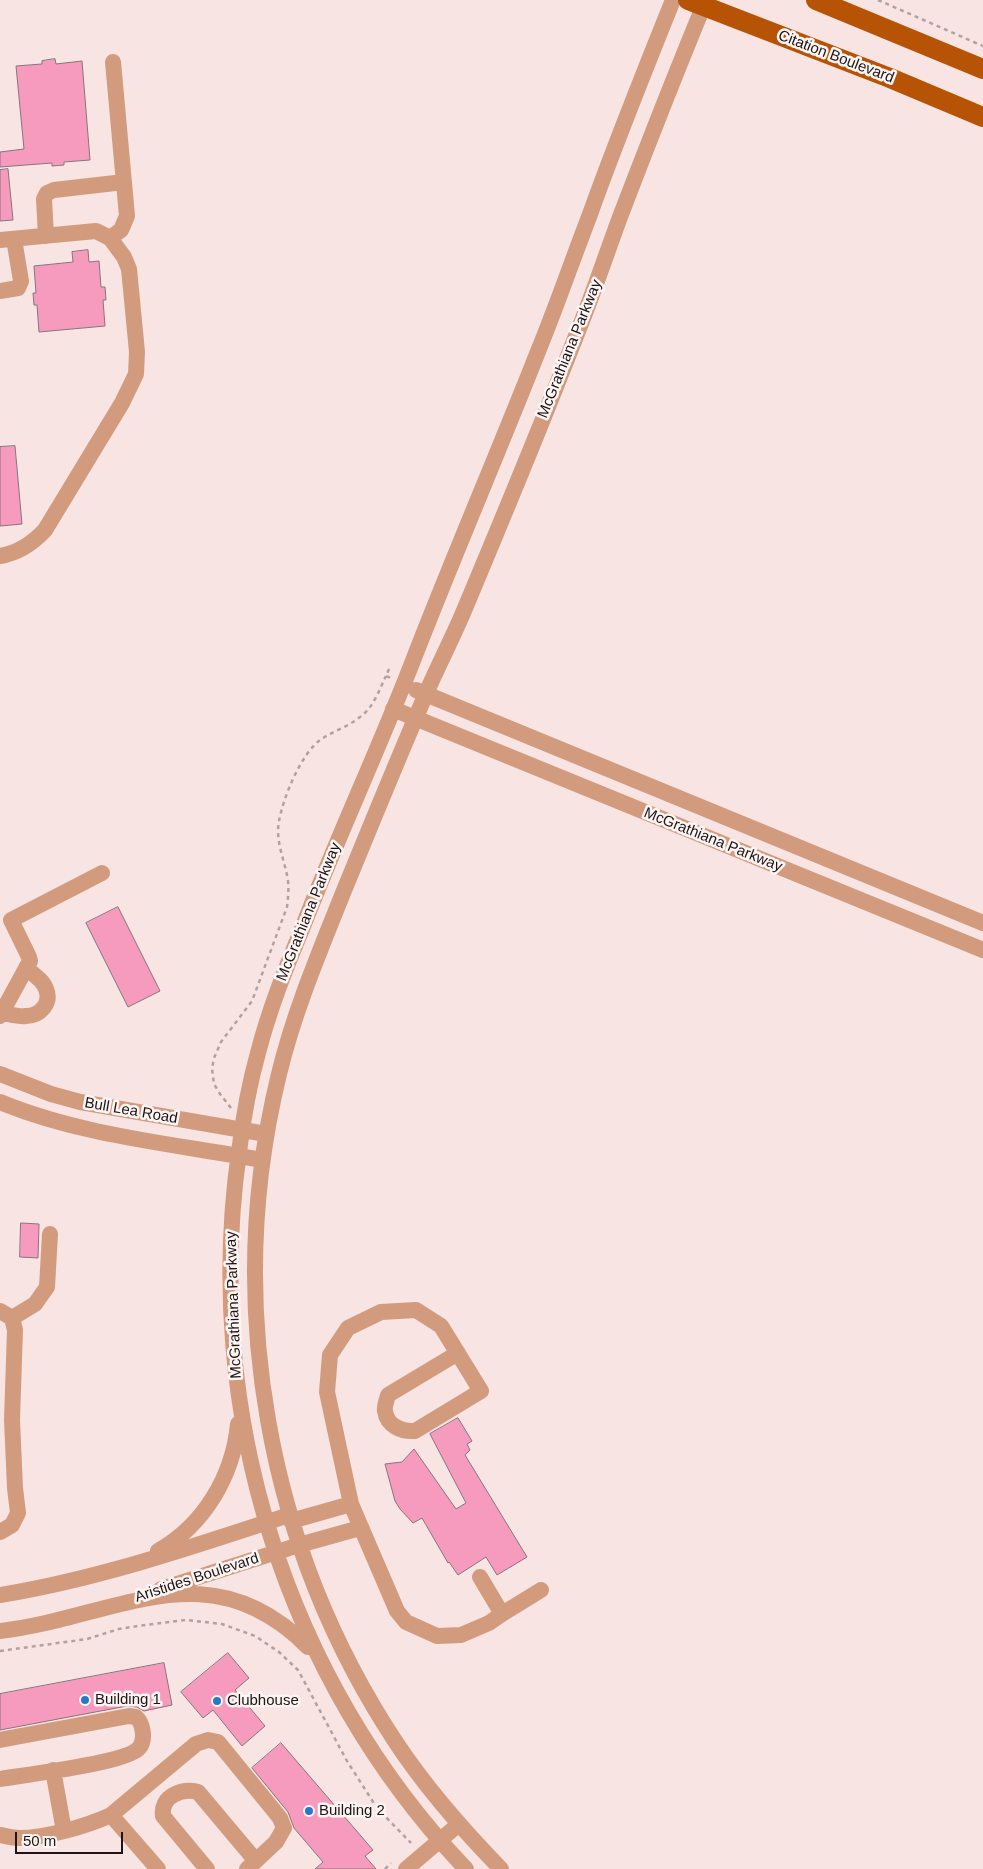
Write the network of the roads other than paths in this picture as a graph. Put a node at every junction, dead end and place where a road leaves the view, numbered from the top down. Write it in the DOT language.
graph roads {
  1 [pos="673,0"];
  2 [pos="816,0"];
  3 [pos="699,2"];
  4 [pos="113,62"];
  5 [pos="983,69"];
  6 [pos="983,117"];
  7 [pos="124,182"];
  8 [pos="46,236"];
  9 [pos="110,238"];
  10 [pos="7,239"];
  11 [pos="0,291"];
  12 [pos="0,556"];
  13 [pos="404,685"];
  14 [pos="426,695"];
  15 [pos="393,709"];
  16 [pos="416,719"];
  17 [pos="102,873"];
  18 [pos="5,923"];
  19 [pos="983,923"];
  20 [pos="983,950"];
  21 [pos="26,968"];
  22 [pos="1,1015"];
  23 [pos="0,1074"];
  24 [pos="0,1102"];
  25 [pos="242,1130"];
  26 [pos="266,1134"];
  27 [pos="238,1156"];
  28 [pos="262,1160"];
  29 [pos="50,1234"];
  30 [pos="6,1315"];
  31 [pos="458,1353"];
  32 [pos="240,1410"];
  33 [pos="6,1446"];
  34 [pos="350,1504"];
  35 [pos="290,1518"];
  36 [pos="266,1523"];
  37 [pos="360,1528"];
  38 [pos="0,1532"];
  39 [pos="299,1545"];
  40 [pos="275,1553"];
  41 [pos="124,1566"];
  42 [pos="480,1577"];
  43 [pos="540,1590"];
  44 [pos="0,1595"];
  45 [pos="95,1610"];
  46 [pos="502,1614"];
  47 [pos="0,1630"];
  48 [pos="320,1662"];
  49 [pos="0,1740"];
  50 [pos="53,1770"];
  51 [pos="0,1779"];
  52 [pos="111,1815"];
  53 [pos="459,1824"];
  54 [pos="64,1830"];
  55 [pos="0,1835"];
  56 [pos="439,1840"];
  57 [pos="251,1865"];
  58 [pos="158,1869"];
  59 [pos="208,1869"];
  60 [pos="406,1869"];
  61 [pos="466,1869"];
  62 [pos="501,1869"];
  1 -- 13 [label="street, McGrathiana Parkway"];
  2 -- 5 [label="main road"];
  3 -- 6 [label="main road, Citation Boulevard"];
  3 -- 14 [label="street, McGrathiana Parkway"];
  4 -- 7 [label="street"];
  7 -- 8 [label="street"];
  7 -- 9 [label="street"];
  8 -- 9 [label="street"];
  8 -- 10 [label="street"];
  9 -- 12 [label="street"];
  10 -- 11 [label="street"];
  13 -- 14 [label="street, McGrathiana Parkway"];
  13 -- 15 [label="street, McGrathiana Parkway"];
  14 -- 16 [label="street, McGrathiana Parkway"];
  14 -- 19 [label="street, McGrathiana Parkway"];
  15 -- 16 [label="street, McGrathiana Parkway"];
  15 -- 25 [label="street, McGrathiana Parkway"];
  16 -- 20 [label="street, McGrathiana Parkway"];
  16 -- 26 [label="street, McGrathiana Parkway"];
  17 -- 18 [label="street"];
  18 -- 21 [label="street"];
  21 -- 22 [label="street"];
  21 -- 22 [label="street"];
  23 -- 25 [label="street, Bull Lea Road"];
  24 -- 27 [label="street, Bull Lea Road"];
  25 -- 26 [label="street, Bull Lea Road"];
  25 -- 27 [label="street, McGrathiana Parkway"];
  26 -- 28 [label="street, McGrathiana Parkway"];
  27 -- 28 [label="street, Bull Lea Road"];
  27 -- 32 [label="street, McGrathiana Parkway"];
  28 -- 35 [label="street, McGrathiana Parkway"];
  29 -- 30 [label="street"];
  30 -- 33 [label="street"];
  31 -- 31 [label="street"];
  31 -- 34 [label="street"];
  32 -- 36 [label="street, McGrathiana Parkway"];
  32 -- 41 [label="street"];
  33 -- 38 [label="street"];
  34 -- 35 [label="street"];
  34 -- 37 [label="street"];
  35 -- 36 [label="street"];
  35 -- 39 [label="street, McGrathiana Parkway"];
  36 -- 40 [label="street, McGrathiana Parkway"];
  36 -- 41 [label="street"];
  37 -- 39 [label="street, Aristides Boulevard"];
  37 -- 46 [label="street"];
  39 -- 40 [label="street, Aristides Boulevard"];
  39 -- 53 [label="street, McGrathiana Parkway"];
  40 -- 45 [label="street, Aristides Boulevard"];
  40 -- 48 [label="street, McGrathiana Parkway"];
  41 -- 44 [label="street"];
  42 -- 46 [label="street"];
  43 -- 46 [label="street"];
  45 -- 47 [label="street, Aristides Boulevard"];
  45 -- 48 [label="street, Aristides Boulevard"];
  48 -- 56 [label="street, McGrathiana Parkway"];
  49 -- 50 [label="street"];
  50 -- 51 [label="street"];
  50 -- 54 [label="street"];
  52 -- 54 [label="street"];
  52 -- 57 [label="street"];
  52 -- 58 [label="street"];
  53 -- 56 [label="street"];
  53 -- 62 [label="street, McGrathiana Parkway"];
  54 -- 55 [label="street"];
  56 -- 60 [label="street"];
  56 -- 61 [label="street, McGrathiana Parkway"];
  57 -- 59 [label="street"];
}
